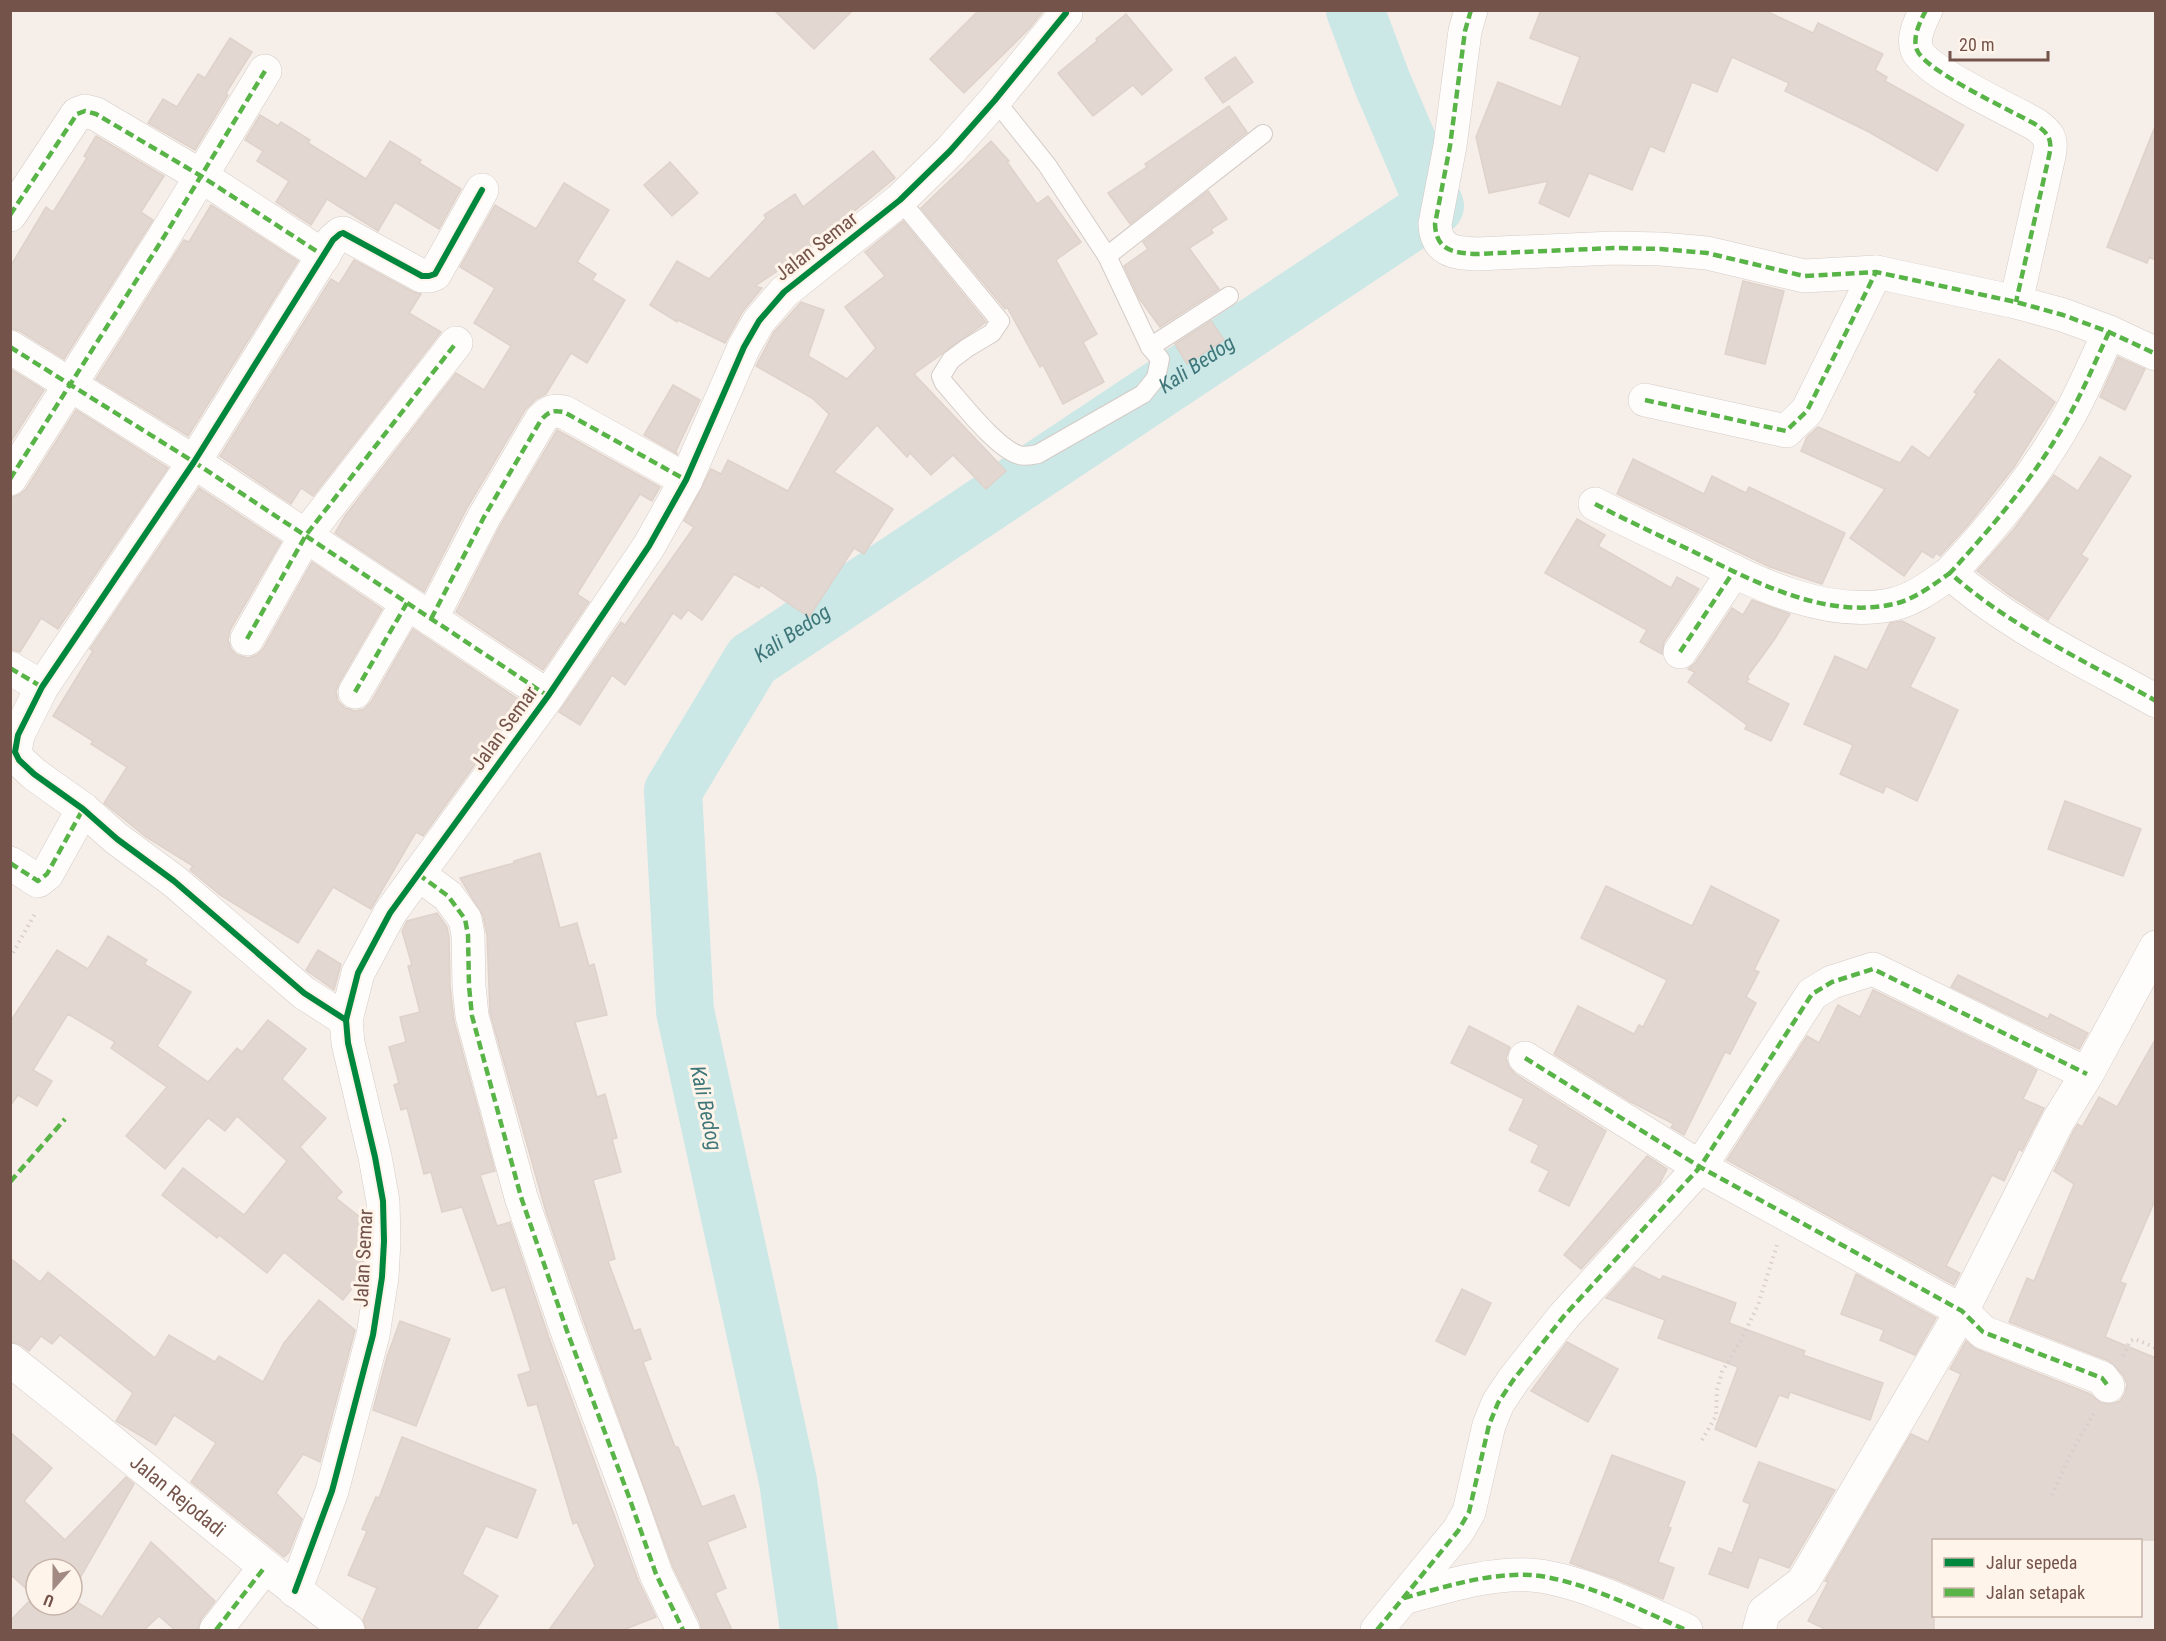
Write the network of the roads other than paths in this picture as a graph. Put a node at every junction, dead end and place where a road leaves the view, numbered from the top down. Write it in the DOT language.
graph roads {
  1 [pos="1471,10"];
  2 [pos="1926,10"];
  3 [pos="1066,13"];
  4 [pos="265,71"];
  5 [pos="995,100"];
  6 [pos="1263,134"];
  7 [pos="201,176"];
  8 [pos="482,190"];
  9 [pos="900,200"];
  10 [pos="10,215"];
  11 [pos="324,256"];
  12 [pos="1107,256"];
  13 [pos="1876,272"];
  14 [pos="1229,296"];
  15 [pos="2016,302"];
  16 [pos="2109,333"];
  17 [pos="456,343"];
  18 [pos="10,346"];
  19 [pos="1150,347"];
  20 [pos="2156,354"];
  21 [pos="70,385"];
  22 [pos="1645,400"];
  23 [pos="194,462"];
  24 [pos="10,479"];
  25 [pos="686,480"];
  26 [pos="1595,504"];
  27 [pos="306,536"];
  28 [pos="1734,572"];
  29 [pos="1950,573"];
  30 [pos="419,611"];
  31 [pos="247,639"];
  32 [pos="1680,652"];
  33 [pos="10,668"];
  34 [pos="42,687"];
  35 [pos="355,692"];
  36 [pos="548,696"];
  37 [pos="2156,701"];
  38 [pos="83,809"];
  39 [pos="10,862"];
  40 [pos="418,874"];
  41 [pos="2156,947"];
  42 [pos="346,1020"];
  43 [pos="1525,1058"];
  44 [pos="2087,1074"];
  45 [pos="1700,1167"];
  46 [pos="1962,1311"];
  47 [pos="10,1360"];
  48 [pos="2108,1386"];
  49 [pos="264,1568"];
  50 [pos="295,1591"];
  51 [pos="1404,1598"];
  52 [pos="216,1630"];
  53 [pos="348,1630"];
  54 [pos="683,1630"];
  55 [pos="1377,1630"];
  56 [pos="1686,1630"];
  57 [pos="1759,1630"];
  1 -- 13 [label="street"];
  2 -- 15 [label="street"];
  3 -- 5 [label="street, Jalan Semar"];
  4 -- 7 [label="street"];
  5 -- 9 [label="street, Jalan Semar"];
  5 -- 12 [label="lane"];
  6 -- 12 [label="lane"];
  7 -- 10 [label="street"];
  7 -- 11 [label="street"];
  7 -- 21 [label="street"];
  8 -- 11 [label="street"];
  9 -- 19 [label="lane"];
  9 -- 25 [label="street, Jalan Semar"];
  11 -- 23 [label="street"];
  12 -- 19 [label="lane"];
  13 -- 15 [label="street"];
  13 -- 22 [label="street"];
  14 -- 19 [label="lane"];
  15 -- 16 [label="street"];
  16 -- 20 [label="street"];
  16 -- 29 [label="street"];
  17 -- 27 [label="street"];
  18 -- 21 [label="street"];
  21 -- 23 [label="street"];
  21 -- 24 [label="street"];
  23 -- 27 [label="street"];
  23 -- 34 [label="street"];
  25 -- 30 [label="street"];
  25 -- 36 [label="street, Jalan Semar"];
  26 -- 28 [label="street"];
  27 -- 30 [label="street"];
  27 -- 31 [label="street"];
  28 -- 29 [label="street"];
  28 -- 32 [label="street"];
  29 -- 37 [label="street"];
  30 -- 35 [label="street"];
  30 -- 36 [label="street"];
  33 -- 34 [label="street"];
  34 -- 38 [label="street"];
  36 -- 40 [label="street, Jalan Semar"];
  38 -- 39 [label="street"];
  38 -- 42 [label="street"];
  40 -- 42 [label="street, Jalan Semar"];
  40 -- 54 [label="street"];
  41 -- 44 [label="street"];
  42 -- 50 [label="street, Jalan Semar"];
  43 -- 45 [label="street"];
  44 -- 45 [label="street"];
  44 -- 46 [label="street"];
  45 -- 46 [label="street"];
  45 -- 51 [label="street"];
  46 -- 48 [label="street"];
  46 -- 57 [label="street"];
  47 -- 49 [label="street, Jalan Rejodadi"];
  49 -- 50 [label="street, Jalan Rejodadi"];
  49 -- 52 [label="street"];
  50 -- 53 [label="street, Jalan Rejodadi"];
  51 -- 55 [label="street"];
  51 -- 56 [label="street"];
}
